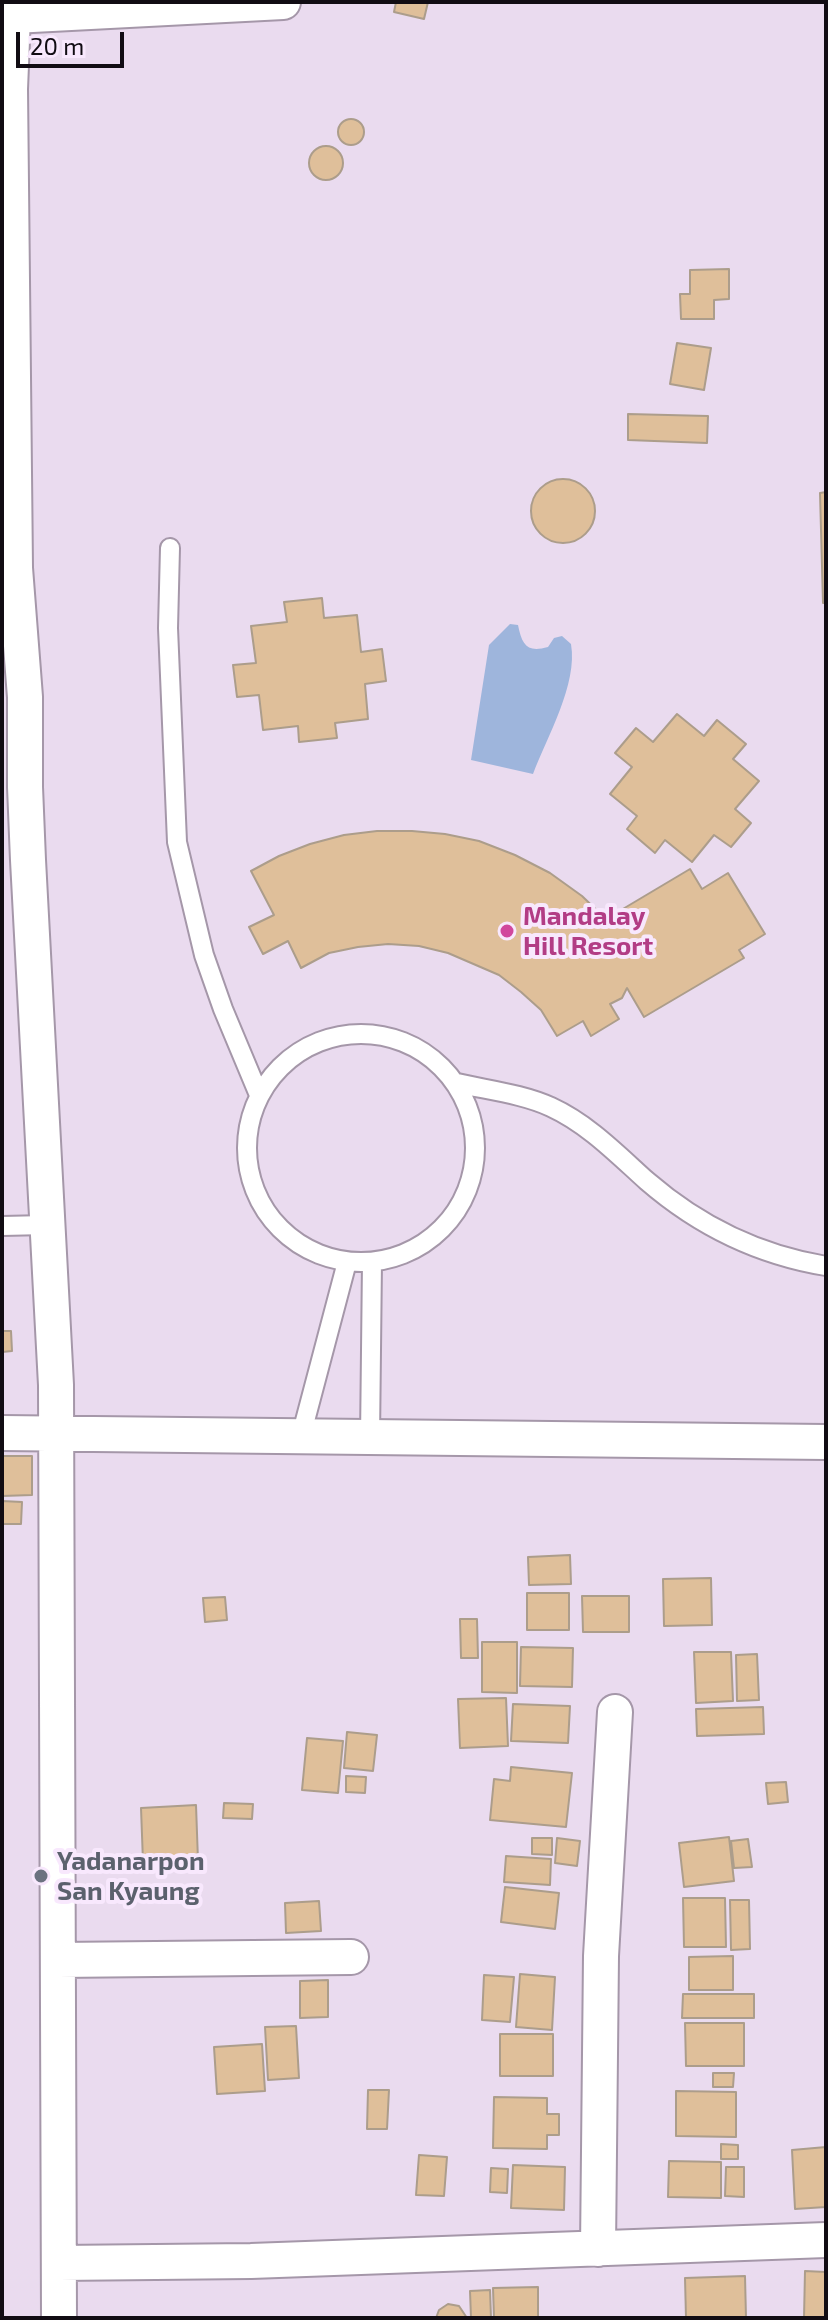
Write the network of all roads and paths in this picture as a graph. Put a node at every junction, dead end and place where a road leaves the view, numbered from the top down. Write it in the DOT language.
graph roads {
  1 [pos="283,2"];
  2 [pos="13,9"];
  3 [pos="6,110"];
  4 [pos="170,548"];
  5 [pos="8,567"];
  6 [pos="13,788"];
  7 [pos="457,1083"];
  8 [pos="259,1095"];
  9 [pos="46,1225"];
  10 [pos="2,1226"];
  11 [pos="347,1262"];
  12 [pos="372,1262"];
  13 [pos="826,1266"];
  14 [pos="2,1433"];
  15 [pos="57,1433"];
  16 [pos="301,1436"];
  17 [pos="370,1438"];
  18 [pos="826,1442"];
  19 [pos="615,1712"];
  20 [pos="351,1957"];
  21 [pos="58,1960"];
  22 [pos="826,2240"];
  23 [pos="598,2249"];
  24 [pos="59,2263"];
  25 [pos="59,2318"];
  1 -- 2 [label="street"];
  2 -- 3 [label="street"];
  3 -- 5 [label="street"];
  4 -- 8 [label="lane"];
  5 -- 6 [label="street"];
  6 -- 9 [label="street"];
  7 -- 8 [label="lane"];
  7 -- 12 [label="lane"];
  7 -- 13 [label="lane"];
  8 -- 11 [label="lane"];
  9 -- 10 [label="lane"];
  9 -- 15 [label="street"];
  11 -- 12 [label="lane"];
  11 -- 16 [label="lane"];
  12 -- 17 [label="lane"];
  14 -- 15 [label="street"];
  15 -- 16 [label="street"];
  15 -- 21 [label="street"];
  16 -- 17 [label="street"];
  17 -- 18 [label="street"];
  19 -- 23 [label="street"];
  20 -- 21 [label="street"];
  21 -- 24 [label="street"];
  22 -- 23 [label="street"];
  23 -- 24 [label="street"];
  24 -- 25 [label="street"];
}
